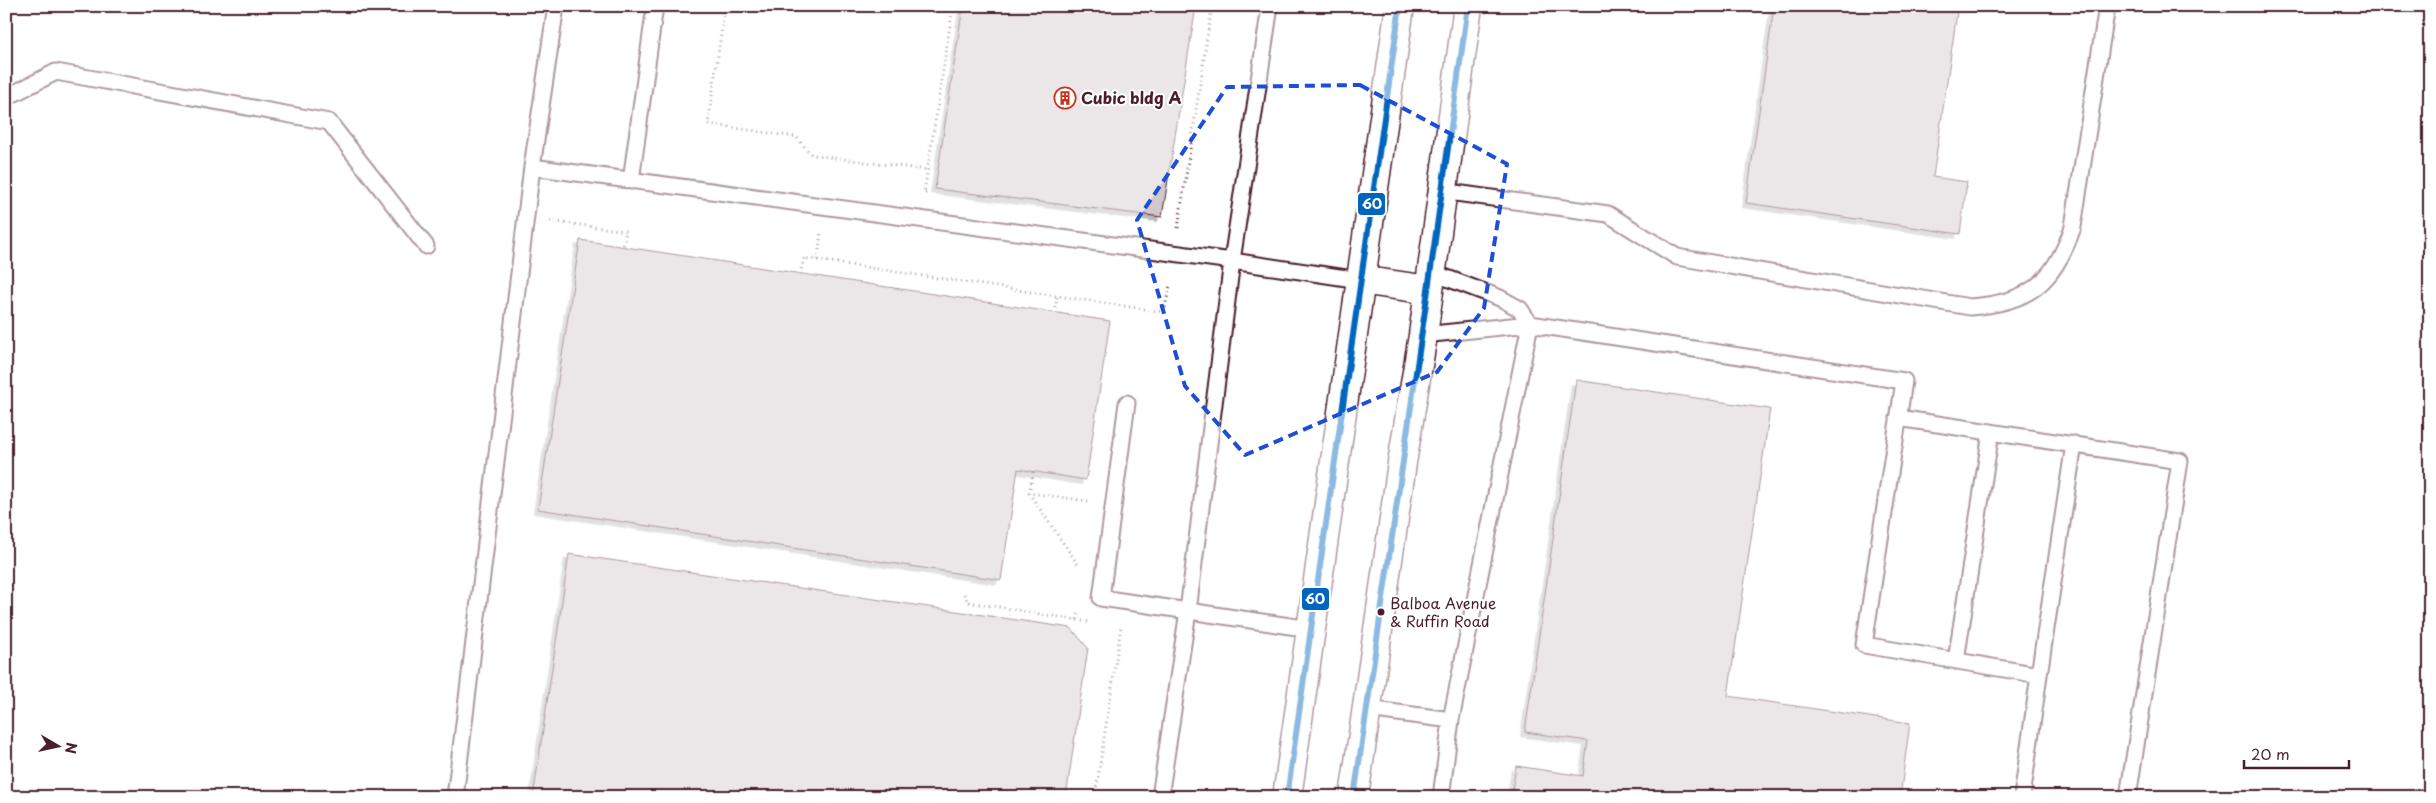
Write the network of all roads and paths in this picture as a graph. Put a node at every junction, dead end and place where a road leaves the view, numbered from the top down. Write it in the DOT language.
graph roads {
  1 [pos="556,6"];
  2 [pos="655,6"];
  3 [pos="725,6"];
  4 [pos="954,6"];
  5 [pos="1212,6"];
  6 [pos="1270,6"];
  7 [pos="1400,6"];
  8 [pos="1468,6"];
  9 [pos="2107,6"];
  10 [pos="7,97"];
  11 [pos="532,168"];
  12 [pos="928,170"];
  13 [pos="631,181"];
  14 [pos="1442,191"];
  15 [pos="934,194"];
  16 [pos="526,217"];
  17 [pos="1168,228"];
  18 [pos="821,230"];
  19 [pos="426,246"];
  20 [pos="623,247"];
  21 [pos="818,260"];
  22 [pos="1232,261"];
  23 [pos="800,274"];
  24 [pos="1360,280"];
  25 [pos="1430,281"];
  26 [pos="1170,285"];
  27 [pos="1058,296"];
  28 [pos="1055,313"];
  29 [pos="1530,324"];
  30 [pos="1423,335"];
  31 [pos="1128,403"];
  32 [pos="1898,418"];
  33 [pos="1991,432"];
  34 [pos="2074,444"];
  35 [pos="1033,472"];
  36 [pos="1029,493"];
  37 [pos="1096,502"];
  38 [pos="1080,567"];
  39 [pos="964,594"];
  40 [pos="1080,602"];
  41 [pos="1188,611"];
  42 [pos="1077,620"];
  43 [pos="1094,622"];
  44 [pos="1112,625"];
  45 [pos="1310,629"];
  46 [pos="1956,661"];
  47 [pos="2039,675"];
  48 [pos="1367,709"];
  49 [pos="1451,720"];
  50 [pos="455,797"];
  51 [pos="1095,797"];
  52 [pos="1160,797"];
  53 [pos="1287,797"];
  54 [pos="1354,797"];
  55 [pos="1441,797"];
  56 [pos="2022,797"];
  57 [pos="2128,797"];
  1 -- 11 [label="lane"];
  2 -- 13 [label="lane"];
  3 -- 12 [label="path"];
  4 -- 12 [label="path"];
  5 -- 17 [label="path"];
  6 -- 22 [label="lane"];
  7 -- 24 [label="main road"];
  8 -- 14 [label="main road"];
  9 -- 14 [label="lane"];
  10 -- 19 [label="lane"];
  11 -- 13 [label="lane"];
  11 -- 16 [label="lane"];
  12 -- 15 [label="path"];
  13 -- 22 [label="lane"];
  14 -- 25 [label="main road"];
  16 -- 20 [label="path"];
  16 -- 50 [label="lane"];
  18 -- 21 [label="path"];
  21 -- 23 [label="path"];
  21 -- 27 [label="path"];
  22 -- 24 [label="lane"];
  22 -- 41 [label="lane"];
  24 -- 25 [label="main road"];
  24 -- 45 [label="main road"];
  25 -- 29 [label="lane"];
  25 -- 30 [label="main road"];
  26 -- 27 [label="path"];
  27 -- 28 [label="path"];
  29 -- 30 [label="lane"];
  29 -- 32 [label="lane"];
  29 -- 49 [label="lane"];
  30 -- 48 [label="main road"];
  31 -- 41 [label="lane"];
  32 -- 33 [label="lane"];
  32 -- 46 [label="lane"];
  33 -- 34 [label="lane"];
  33 -- 46 [label="lane"];
  34 -- 47 [label="lane"];
  34 -- 57 [label="lane"];
  35 -- 36 [label="path"];
  36 -- 37 [label="path"];
  36 -- 38 [label="path"];
  39 -- 42 [label="path"];
  40 -- 42 [label="path"];
  41 -- 45 [label="lane"];
  41 -- 52 [label="lane"];
  42 -- 43 [label="path"];
  44 -- 51 [label="path"];
  45 -- 53 [label="main road"];
  46 -- 47 [label="lane"];
  47 -- 56 [label="lane"];
  48 -- 49 [label="lane"];
  48 -- 54 [label="main road"];
  49 -- 55 [label="lane"];
}
